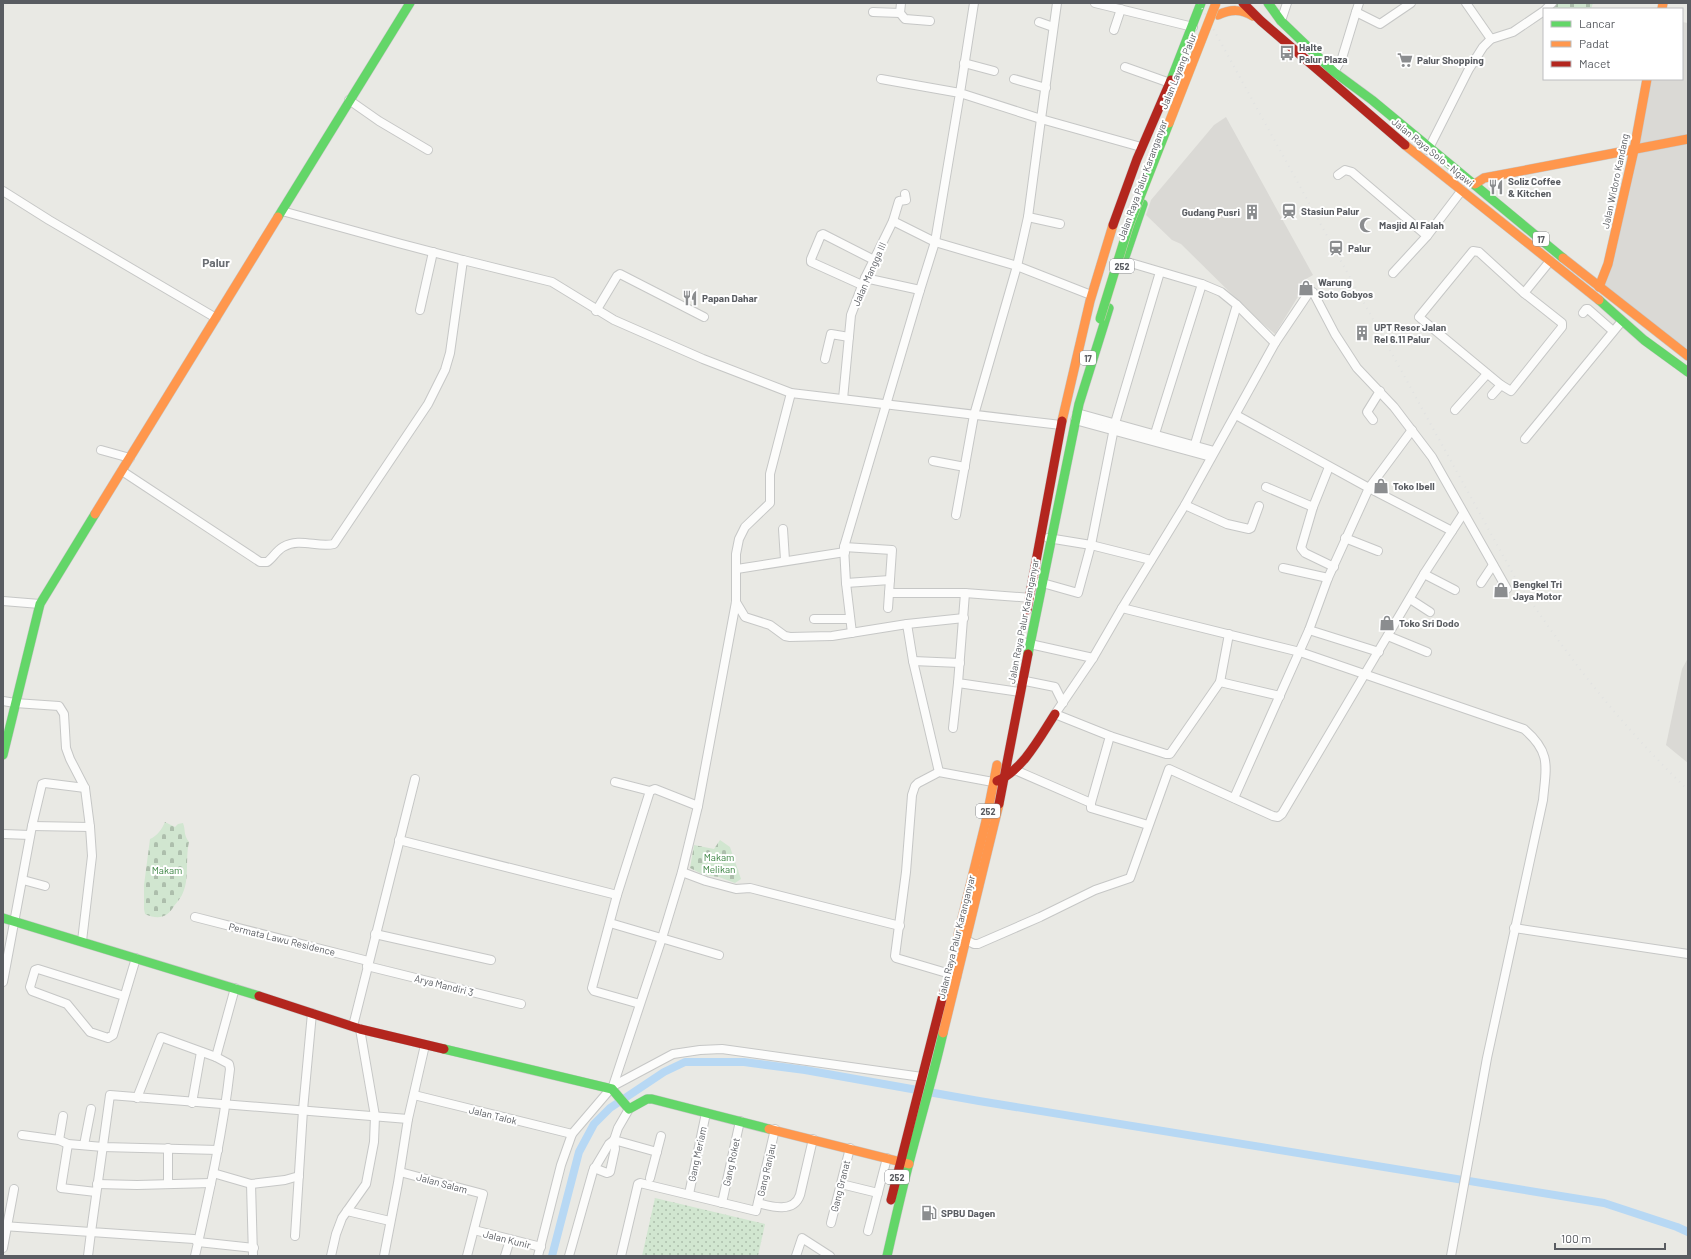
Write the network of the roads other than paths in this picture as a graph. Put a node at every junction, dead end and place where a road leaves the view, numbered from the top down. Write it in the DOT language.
graph roads {
  1 [pos="410,3"];
  2 [pos="901,3"];
  3 [pos="974,3"];
  4 [pos="1057,3"];
  5 [pos="1095,3"];
  6 [pos="1201,3"];
  7 [pos="1210,3"];
  8 [pos="1216,3"];
  9 [pos="1223,3"];
  10 [pos="1244,3"];
  11 [pos="1268,3"];
  12 [pos="1287,3"];
  13 [pos="1359,3"];
  14 [pos="1466,3"];
  15 [pos="1105,4"];
  16 [pos="1408,4"];
  17 [pos="1121,9"];
  18 [pos="1543,11"];
  19 [pos="873,12"];
  20 [pos="1356,12"];
  21 [pos="900,14"];
  22 [pos="1218,15"];
  23 [pos="930,21"];
  24 [pos="1261,21"];
  25 [pos="1281,21"];
  26 [pos="1038,22"];
  27 [pos="1053,27"];
  28 [pos="1193,27"];
  29 [pos="1114,30"];
  30 [pos="1491,39"];
  31 [pos="964,63"];
  32 [pos="1125,67"];
  33 [pos="1177,67"];
  34 [pos="994,71"];
  35 [pos="1334,72"];
  36 [pos="1195,75"];
  37 [pos="881,79"];
  38 [pos="1014,80"];
  39 [pos="1647,80"];
  40 [pos="1170,83"];
  41 [pos="1046,88"];
  42 [pos="960,94"];
  43 [pos="349,100"];
  44 [pos="1041,119"];
  45 [pos="1688,139"];
  46 [pos="1141,147"];
  47 [pos="1430,148"];
  48 [pos="428,150"];
  49 [pos="1634,150"];
  50 [pos="1422,158"];
  51 [pos="1338,175"];
  52 [pos="1476,184"];
  53 [pos="1462,190"];
  54 [pos="3,191"];
  55 [pos="905,194"];
  56 [pos="282,211"];
  57 [pos="1028,217"];
  58 [pos="893,221"];
  59 [pos="1060,224"];
  60 [pos="1427,236"];
  61 [pos="936,242"];
  62 [pos="433,252"];
  63 [pos="463,260"];
  64 [pos="874,260"];
  65 [pos="1124,261"];
  66 [pos="1550,261"];
  67 [pos="1017,266"];
  68 [pos="1160,272"];
  69 [pos="1393,273"];
  70 [pos="864,282"];
  71 [pos="1202,284"];
  72 [pos="1599,287"];
  73 [pos="920,290"];
  74 [pos="1524,293"];
  75 [pos="1091,294"];
  76 [pos="1237,306"];
  77 [pos="420,310"];
  78 [pos="596,311"];
  79 [pos="1583,313"];
  80 [pos="704,317"];
  81 [pos="216,318"];
  82 [pos="1096,318"];
  83 [pos="1622,321"];
  84 [pos="1613,331"];
  85 [pos="849,338"];
  86 [pos="1275,343"];
  87 [pos="1688,356"];
  88 [pos="825,360"];
  89 [pos="1688,372"];
  90 [pos="1487,374"];
  91 [pos="1501,386"];
  92 [pos="1068,392"];
  93 [pos="1380,392"];
  94 [pos="791,393"];
  95 [pos="1492,395"];
  96 [pos="1080,398"];
  97 [pos="844,399"];
  98 [pos="886,404"];
  99 [pos="1455,410"];
  100 [pos="974,415"];
  101 [pos="1236,415"];
  102 [pos="1076,417"];
  103 [pos="1373,420"];
  104 [pos="1061,425"];
  105 [pos="1114,426"];
  106 [pos="1412,430"];
  107 [pos="1154,437"];
  108 [pos="1525,440"];
  109 [pos="1195,444"];
  110 [pos="101,450"];
  111 [pos="1213,454"];
  112 [pos="130,458"];
  113 [pos="933,461"];
  114 [pos="964,467"];
  115 [pos="1329,467"];
  116 [pos="122,471"];
  117 [pos="1266,487"];
  118 [pos="1369,488"];
  119 [pos="1185,505"];
  120 [pos="1259,506"];
  121 [pos="1313,507"];
  122 [pos="1463,514"];
  123 [pos="956,515"];
  124 [pos="783,529"];
  125 [pos="1452,531"];
  126 [pos="1046,537"];
  127 [pos="1345,538"];
  128 [pos="1091,545"];
  129 [pos="844,550"];
  130 [pos="1378,551"];
  131 [pos="785,560"];
  132 [pos="1151,560"];
  133 [pos="1493,565"];
  134 [pos="1334,567"];
  135 [pos="737,568"];
  136 [pos="1283,568"];
  137 [pos="1424,574"];
  138 [pos="1328,578"];
  139 [pos="890,580"];
  140 [pos="1033,580"];
  141 [pos="846,583"];
  142 [pos="1042,583"];
  143 [pos="1481,583"];
  144 [pos="1507,589"];
  145 [pos="1455,590"];
  146 [pos="889,593"];
  147 [pos="965,593"];
  148 [pos="1033,598"];
  149 [pos="1410,598"];
  150 [pos="3,601"];
  151 [pos="736,602"];
  152 [pos="40,604"];
  153 [pos="888,608"];
  154 [pos="1122,608"];
  155 [pos="1430,612"];
  156 [pos="964,618"];
  157 [pos="814,619"];
  158 [pos="850,619"];
  159 [pos="907,624"];
  160 [pos="1309,630"];
  161 [pos="852,633"];
  162 [pos="1229,634"];
  163 [pos="1388,636"];
  164 [pos="1025,643"];
  165 [pos="1300,652"];
  166 [pos="1379,652"];
  167 [pos="1427,652"];
  168 [pos="1093,658"];
  169 [pos="913,661"];
  170 [pos="960,663"];
  171 [pos="1366,674"];
  172 [pos="1018,680"];
  173 [pos="1220,682"];
  174 [pos="958,683"];
  175 [pos="1016,691"];
  176 [pos="1280,696"];
  177 [pos="3,701"];
  178 [pos="1063,702"];
  179 [pos="15,703"];
  180 [pos="1055,714"];
  181 [pos="953,728"];
  182 [pos="1110,736"];
  183 [pos="3,755"];
  184 [pos="1015,770"];
  185 [pos="939,772"];
  186 [pos="415,779"];
  187 [pos="997,781"];
  188 [pos="615,782"];
  189 [pos="85,788"];
  190 [pos="650,791"];
  191 [pos="1234,798"];
  192 [pos="1091,803"];
  193 [pos="698,806"];
  194 [pos="1148,825"];
  195 [pos="32,826"];
  196 [pos="90,827"];
  197 [pos="3,834"];
  198 [pos="30,836"];
  199 [pos="399,840"];
  200 [pos="682,872"];
  201 [pos="23,880"];
  202 [pos="45,886"];
  203 [pos="617,895"];
  204 [pos="195,917"];
  205 [pos="3,918"];
  206 [pos="15,922"];
  207 [pos="610,923"];
  208 [pos="900,926"];
  209 [pos="1514,928"];
  210 [pos="375,934"];
  211 [pos="662,938"];
  212 [pos="962,938"];
  213 [pos="82,941"];
  214 [pos="1688,954"];
  215 [pos="719,955"];
  216 [pos="136,958"];
  217 [pos="491,960"];
  218 [pos="368,964"];
  219 [pos="953,975"];
  220 [pos="3,982"];
  221 [pos="235,988"];
  222 [pos="124,996"];
  223 [pos="521,1004"];
  224 [pos="640,1004"];
  225 [pos="312,1013"];
  226 [pos="356,1028"];
  227 [pos="425,1045"];
  228 [pos="201,1052"];
  229 [pos="216,1056"];
  230 [pos="921,1080"];
  231 [pos="613,1089"];
  232 [pos="414,1096"];
  233 [pos="137,1098"];
  234 [pos="922,1098"];
  235 [pos="192,1103"];
  236 [pos="226,1106"];
  237 [pos="628,1107"];
  238 [pos="91,1109"];
  239 [pos="303,1110"];
  240 [pos="706,1113"];
  241 [pos="63,1116"];
  242 [pos="375,1116"];
  243 [pos="408,1119"];
  244 [pos="740,1121"];
  245 [pos="775,1130"];
  246 [pos="572,1134"];
  247 [pos="22,1135"];
  248 [pos="661,1136"];
  249 [pos="813,1139"];
  250 [pos="59,1140"];
  251 [pos="614,1140"];
  252 [pos="68,1144"];
  253 [pos="84,1145"];
  254 [pos="103,1147"];
  255 [pos="168,1148"];
  256 [pos="850,1148"];
  257 [pos="218,1150"];
  258 [pos="657,1152"];
  259 [pos="887,1158"];
  260 [pos="905,1162"];
  261 [pos="594,1168"];
  262 [pos="400,1172"];
  263 [pos="213,1173"];
  264 [pos="299,1176"];
  265 [pos="650,1178"];
  266 [pos="211,1183"];
  267 [pos="168,1184"];
  268 [pos="251,1184"];
  269 [pos="841,1184"];
  270 [pos="96,1188"];
  271 [pos="14,1189"];
  272 [pos="878,1193"];
  273 [pos="689,1194"];
  274 [pos="722,1203"];
  275 [pos="757,1207"];
  276 [pos="347,1211"];
  277 [pos="390,1221"];
  278 [pos="831,1224"];
  279 [pos="4,1226"];
  280 [pos="474,1230"];
  281 [pos="868,1231"];
  282 [pos="91,1232"];
  283 [pos="295,1236"];
  284 [pos="510,1240"];
  285 [pos="198,1242"];
  286 [pos="541,1247"];
  287 [pos="3,1248"];
  288 [pos="253,1252"];
  289 [pos="88,1256"];
  290 [pos="195,1256"];
  291 [pos="331,1256"];
  292 [pos="384,1256"];
  293 [pos="467,1256"];
  294 [pos="506,1256"];
  295 [pos="538,1256"];
  296 [pos="569,1256"];
  297 [pos="621,1256"];
  298 [pos="796,1256"];
  299 [pos="830,1256"];
  300 [pos="878,1256"];
  301 [pos="887,1256"];
  302 [pos="1451,1256"];
  1 -- 43 [label="main road"];
  2 -- 21 [label="street"];
  3 -- 31 [label="street"];
  4 -- 27 [label="street"];
  5 -- 15 [label="street"];
  6 -- 28 [label="main road, Jalan Raya Palur Karanganyar / 252"];
  7 -- 82 [label="main road, Jalan Layang Palur / 252"];
  8 -- 82 [label="main road, Jalan Layang Palur / 252, bridge"];
  9 -- 22 [label="main road, Jalan Raya Palur Karanganyar / 252"];
  10 -- 24 [label="main road, Jalan Raya Solo - Ngawi / 17"];
  11 -- 25 [label="main road, Jalan Raya Solo - Ngawi / 17"];
  12 -- 25 [label="street"];
  13 -- 20 [label="street"];
  14 -- 30 [label="street"];
  15 -- 17 [label="street"];
  16 -- 20 [label="street"];
  17 -- 28 [label="street"];
  17 -- 29 [label="street"];
  18 -- 30 [label="street"];
  19 -- 21 [label="street"];
  20 -- 35 [label="street"];
  21 -- 23 [label="street"];
  22 -- 24 [label="main road"];
  22 -- 36 [label="main road, Jalan Raya Palur Karanganyar / 252"];
  24 -- 50 [label="main road, Jalan Raya Solo - Ngawi / 17"];
  25 -- 35 [label="main road, Jalan Raya Solo - Ngawi / 17"];
  26 -- 27 [label="street"];
  27 -- 41 [label="street"];
  28 -- 33 [label="main road, Jalan Raya Palur Karanganyar / 252"];
  30 -- 47 [label="street"];
  31 -- 34 [label="street"];
  31 -- 42 [label="street"];
  32 -- 40 [label="street"];
  33 -- 36 [label="main road"];
  33 -- 40 [label="main road, Jalan Raya Palur Karanganyar / 252"];
  35 -- 47 [label="main road, Jalan Raya Solo - Ngawi / 17"];
  36 -- 65 [label="main road, Jalan Raya Palur Karanganyar / 252"];
  37 -- 42 [label="street"];
  38 -- 41 [label="street"];
  39 -- 49 [label="main road, Jalan Widoro Kandang"];
  40 -- 46 [label="main road, Jalan Raya Palur Karanganyar / 252"];
  41 -- 44 [label="street"];
  42 -- 44 [label="street"];
  42 -- 61 [label="street"];
  43 -- 48 [label="street"];
  43 -- 56 [label="main road"];
  44 -- 46 [label="street"];
  44 -- 57 [label="street"];
  45 -- 49 [label="main road"];
  46 -- 75 [label="main road, Jalan Raya Palur Karanganyar / 252"];
  47 -- 50 [label="street"];
  47 -- 52 [label="main road, Jalan Raya Solo - Ngawi / 17"];
  49 -- 52 [label="main road"];
  49 -- 72 [label="main road, Jalan Widoro Kandang"];
  50 -- 53 [label="main road, Jalan Raya Solo - Ngawi / 17"];
  51 -- 60 [label="street"];
  52 -- 72 [label="main road, Jalan Raya Solo - Ngawi / 17"];
  53 -- 60 [label="street"];
  53 -- 66 [label="main road, Jalan Raya Solo - Ngawi / 17"];
  54 -- 81 [label="street"];
  55 -- 58 [label="street, Jalan Mangga III"];
  56 -- 62 [label="street"];
  56 -- 81 [label="main road"];
  57 -- 59 [label="street"];
  57 -- 67 [label="street"];
  58 -- 61 [label="street"];
  58 -- 64 [label="street, Jalan Mangga III"];
  60 -- 69 [label="street"];
  61 -- 67 [label="street"];
  61 -- 73 [label="street"];
  62 -- 63 [label="street"];
  62 -- 77 [label="street"];
  63 -- 78 [label="street"];
  63 -- 116 [label="street"];
  64 -- 70 [label="street, Jalan Mangga III"];
  64 -- 70 [label="street"];
  65 -- 68 [label="street"];
  65 -- 96 [label="main road, Jalan Raya Palur Karanganyar / 252"];
  66 -- 74 [label="street"];
  66 -- 83 [label="main road, Jalan Raya Solo - Ngawi / 17"];
  67 -- 75 [label="street"];
  67 -- 100 [label="street"];
  68 -- 71 [label="street"];
  68 -- 105 [label="street"];
  70 -- 73 [label="street"];
  70 -- 85 [label="street, Jalan Mangga III"];
  71 -- 76 [label="street"];
  71 -- 107 [label="street"];
  72 -- 87 [label="main road, Jalan Raya Solo - Ngawi / 17"];
  73 -- 98 [label="street"];
  74 -- 90 [label="street"];
  74 -- 91 [label="street"];
  75 -- 92 [label="main road, Jalan Raya Palur Karanganyar / 252"];
  76 -- 86 [label="street"];
  76 -- 109 [label="street"];
  78 -- 80 [label="street"];
  78 -- 94 [label="street"];
  79 -- 84 [label="street"];
  81 -- 112 [label="main road"];
  82 -- 92 [label="main road, Jalan Layang Palur / 17"];
  82 -- 96 [label="main road, Jalan Layang Palur / 17"];
  83 -- 84 [label="street"];
  83 -- 89 [label="main road, Jalan Raya Solo - Ngawi / 17"];
  84 -- 108 [label="street"];
  85 -- 88 [label="street"];
  85 -- 97 [label="street, Jalan Mangga III"];
  86 -- 93 [label="street"];
  86 -- 101 [label="street"];
  90 -- 91 [label="street"];
  90 -- 99 [label="street"];
  91 -- 95 [label="street"];
  92 -- 104 [label="main road, Jalan Raya Palur Karanganyar / 252"];
  93 -- 103 [label="street"];
  93 -- 106 [label="street"];
  94 -- 97 [label="street"];
  94 -- 135 [label="street"];
  96 -- 102 [label="main road, Jalan Raya Palur Karanganyar / 252"];
  97 -- 98 [label="street"];
  98 -- 100 [label="street"];
  98 -- 129 [label="street"];
  100 -- 104 [label="street"];
  100 -- 114 [label="street"];
  101 -- 111 [label="street"];
  101 -- 115 [label="street"];
  102 -- 105 [label="street"];
  102 -- 126 [label="main road, Jalan Raya Palur Karanganyar / 252"];
  104 -- 126 [label="main road, Jalan Raya Palur Karanganyar / 252"];
  105 -- 107 [label="street"];
  105 -- 128 [label="street"];
  106 -- 118 [label="street"];
  106 -- 122 [label="street"];
  107 -- 109 [label="street"];
  107 -- 111 [label="street"];
  109 -- 111 [label="street"];
  110 -- 112 [label="street"];
  111 -- 119 [label="street"];
  112 -- 116 [label="main road"];
  113 -- 114 [label="street"];
  114 -- 123 [label="street"];
  115 -- 118 [label="street"];
  115 -- 121 [label="street"];
  116 -- 152 [label="main road"];
  117 -- 121 [label="street"];
  118 -- 125 [label="street"];
  118 -- 127 [label="street"];
  119 -- 120 [label="street"];
  119 -- 132 [label="street"];
  121 -- 134 [label="street"];
  122 -- 125 [label="street"];
  122 -- 133 [label="street"];
  124 -- 131 [label="street"];
  125 -- 137 [label="street"];
  126 -- 128 [label="street"];
  126 -- 140 [label="main road, Jalan Raya Palur Karanganyar / 252"];
  126 -- 142 [label="main road, Jalan Raya Palur Karanganyar / 252"];
  127 -- 130 [label="street"];
  127 -- 134 [label="street"];
  128 -- 132 [label="street"];
  128 -- 142 [label="street"];
  129 -- 131 [label="street"];
  129 -- 139 [label="street"];
  129 -- 141 [label="street"];
  131 -- 135 [label="street"];
  132 -- 154 [label="street"];
  133 -- 143 [label="street"];
  133 -- 144 [label="street"];
  134 -- 138 [label="street"];
  135 -- 151 [label="street"];
  136 -- 138 [label="street"];
  137 -- 145 [label="street"];
  137 -- 149 [label="street"];
  138 -- 160 [label="street"];
  139 -- 141 [label="street"];
  139 -- 146 [label="street"];
  140 -- 142 [label="street"];
  140 -- 148 [label="main road, Jalan Raya Palur Karanganyar / 252"];
  141 -- 158 [label="street"];
  142 -- 148 [label="main road, Jalan Raya Palur Karanganyar / 252"];
  146 -- 147 [label="street"];
  146 -- 153 [label="street"];
  147 -- 148 [label="street"];
  147 -- 156 [label="street"];
  148 -- 164 [label="main road, Jalan Raya Palur Karanganyar / 252"];
  148 -- 164 [label="main road, Jalan Raya Palur Karanganyar / 252"];
  149 -- 155 [label="street"];
  149 -- 163 [label="street"];
  150 -- 152 [label="street"];
  151 -- 161 [label="street"];
  151 -- 193 [label="street"];
  152 -- 179 [label="main road"];
  154 -- 162 [label="street"];
  154 -- 168 [label="street"];
  156 -- 159 [label="street"];
  156 -- 170 [label="street"];
  157 -- 158 [label="street"];
  158 -- 161 [label="street"];
  159 -- 161 [label="street"];
  159 -- 169 [label="street"];
  160 -- 165 [label="street"];
  160 -- 166 [label="street"];
  162 -- 165 [label="street"];
  162 -- 173 [label="street"];
  163 -- 166 [label="street"];
  163 -- 167 [label="street"];
  164 -- 168 [label="street"];
  164 -- 172 [label="main road, Jalan Raya Palur Karanganyar / 252"];
  165 -- 171 [label="street"];
  165 -- 176 [label="street"];
  166 -- 171 [label="street"];
  168 -- 178 [label="street"];
  169 -- 170 [label="street"];
  169 -- 185 [label="street"];
  170 -- 174 [label="street"];
  171 -- 191 [label="street"];
  171 -- 209 [label="street"];
  172 -- 175 [label="main road, Jalan Raya Palur Karanganyar / 252"];
  172 -- 178 [label="street"];
  173 -- 176 [label="street"];
  173 -- 182 [label="street"];
  174 -- 175 [label="street"];
  174 -- 181 [label="street"];
  175 -- 187 [label="main road, Jalan Raya Palur Karanganyar / 252"];
  176 -- 191 [label="street"];
  177 -- 179 [label="street"];
  178 -- 180 [label="street"];
  179 -- 183 [label="main road"];
  179 -- 189 [label="street"];
  180 -- 182 [label="street"];
  180 -- 184 [label="main road"];
  182 -- 192 [label="street"];
  184 -- 187 [label="main road"];
  184 -- 192 [label="street"];
  185 -- 187 [label="street"];
  185 -- 208 [label="street"];
  186 -- 199 [label="street"];
  187 -- 212 [label="main road, Jalan Raya Palur Karanganyar / 252"];
  188 -- 190 [label="street"];
  189 -- 195 [label="street"];
  189 -- 196 [label="street"];
  190 -- 193 [label="street"];
  190 -- 203 [label="street"];
  191 -- 194 [label="street"];
  192 -- 194 [label="street"];
  193 -- 200 [label="street"];
  194 -- 212 [label="street"];
  195 -- 196 [label="street"];
  195 -- 198 [label="street"];
  196 -- 213 [label="street"];
  197 -- 198 [label="street"];
  198 -- 201 [label="street"];
  199 -- 203 [label="street"];
  199 -- 210 [label="street"];
  200 -- 208 [label="street"];
  200 -- 211 [label="street"];
  201 -- 202 [label="street"];
  201 -- 206 [label="street"];
  203 -- 207 [label="street"];
  204 -- 218 [label="street, Permata Lawu Residence"];
  205 -- 206 [label="main road"];
  206 -- 213 [label="main road"];
  206 -- 220 [label="street"];
  207 -- 211 [label="street"];
  207 -- 224 [label="street"];
  208 -- 219 [label="street"];
  209 -- 214 [label="street"];
  209 -- 302 [label="street"];
  210 -- 217 [label="street"];
  210 -- 218 [label="street"];
  211 -- 215 [label="street"];
  211 -- 224 [label="street"];
  212 -- 219 [label="main road, Jalan Raya Palur Karanganyar / 252"];
  213 -- 216 [label="main road"];
  216 -- 221 [label="main road"];
  216 -- 222 [label="street"];
  218 -- 223 [label="street, Arya Mandiri 3"];
  218 -- 226 [label="street"];
  219 -- 230 [label="main road, Jalan Raya Palur Karanganyar / 252"];
  219 -- 234 [label="main road, Jalan Raya Palur Karanganyar / 252"];
  221 -- 225 [label="main road"];
  221 -- 229 [label="street"];
  222 -- 222 [label="street"];
  224 -- 231 [label="street"];
  225 -- 226 [label="main road"];
  225 -- 239 [label="street"];
  226 -- 227 [label="main road"];
  226 -- 242 [label="street"];
  227 -- 231 [label="main road"];
  227 -- 232 [label="street"];
  228 -- 229 [label="street"];
  228 -- 233 [label="street"];
  228 -- 235 [label="street"];
  229 -- 236 [label="street"];
  230 -- 231 [label="street"];
  230 -- 234 [label="main road, Jalan Raya Palur Karanganyar / 252"];
  231 -- 237 [label="main road"];
  231 -- 246 [label="street"];
  232 -- 243 [label="street"];
  232 -- 246 [label="street, Jalan Talok"];
  233 -- 235 [label="street"];
  233 -- 254 [label="street"];
  234 -- 260 [label="main road, Jalan Raya Palur Karanganyar / 252"];
  235 -- 236 [label="street"];
  236 -- 239 [label="street"];
  236 -- 257 [label="street"];
  237 -- 240 [label="main road"];
  237 -- 251 [label="street"];
  238 -- 253 [label="street"];
  239 -- 242 [label="street"];
  239 -- 264 [label="street"];
  240 -- 244 [label="main road"];
  240 -- 273 [label="street, Gang Meriam"];
  241 -- 250 [label="street"];
  242 -- 243 [label="street"];
  242 -- 276 [label="street"];
  243 -- 262 [label="street"];
  244 -- 245 [label="main road"];
  244 -- 274 [label="street, Gang Roket"];
  245 -- 249 [label="main road"];
  245 -- 275 [label="street, Gang Ranjau"];
  246 -- 286 [label="street"];
  247 -- 250 [label="street"];
  248 -- 258 [label="street"];
  249 -- 256 [label="main road"];
  249 -- 275 [label="street"];
  250 -- 252 [label="street"];
  251 -- 258 [label="street"];
  251 -- 261 [label="street"];
  251 -- 261 [label="street"];
  252 -- 253 [label="street"];
  252 -- 270 [label="street"];
  253 -- 254 [label="street"];
  254 -- 255 [label="street"];
  254 -- 270 [label="street"];
  255 -- 257 [label="street"];
  255 -- 267 [label="street"];
  256 -- 259 [label="main road"];
  256 -- 269 [label="street, Gang Granat"];
  257 -- 263 [label="street"];
  258 -- 265 [label="street"];
  259 -- 260 [label="main road"];
  259 -- 272 [label="street"];
  260 -- 300 [label="main road, Jalan Raya Palur Karanganyar / 252"];
  260 -- 301 [label="main road, Jalan Raya Palur Karanganyar / 252"];
  261 -- 296 [label="street"];
  262 -- 277 [label="street"];
  262 -- 280 [label="street, Jalan Salam"];
  263 -- 266 [label="street"];
  263 -- 268 [label="street"];
  264 -- 268 [label="street"];
  264 -- 283 [label="street"];
  266 -- 267 [label="street"];
  266 -- 285 [label="street"];
  267 -- 270 [label="street"];
  268 -- 288 [label="street"];
  269 -- 272 [label="street"];
  269 -- 278 [label="street, Gang Granat"];
  270 -- 282 [label="street"];
  271 -- 279 [label="street"];
  272 -- 281 [label="street"];
  273 -- 274 [label="street"];
  273 -- 297 [label="street"];
  274 -- 275 [label="street"];
  276 -- 277 [label="street"];
  276 -- 291 [label="street"];
  277 -- 292 [label="street"];
  279 -- 282 [label="street"];
  279 -- 287 [label="street"];
  280 -- 284 [label="street, Jalan Kunir"];
  280 -- 293 [label="street"];
  282 -- 285 [label="street"];
  282 -- 289 [label="street"];
  284 -- 286 [label="street, Jalan Kunir"];
  284 -- 294 [label="street"];
  285 -- 288 [label="street"];
  285 -- 290 [label="street"];
  286 -- 295 [label="street"];
  298 -- 299 [label="street"];
}
